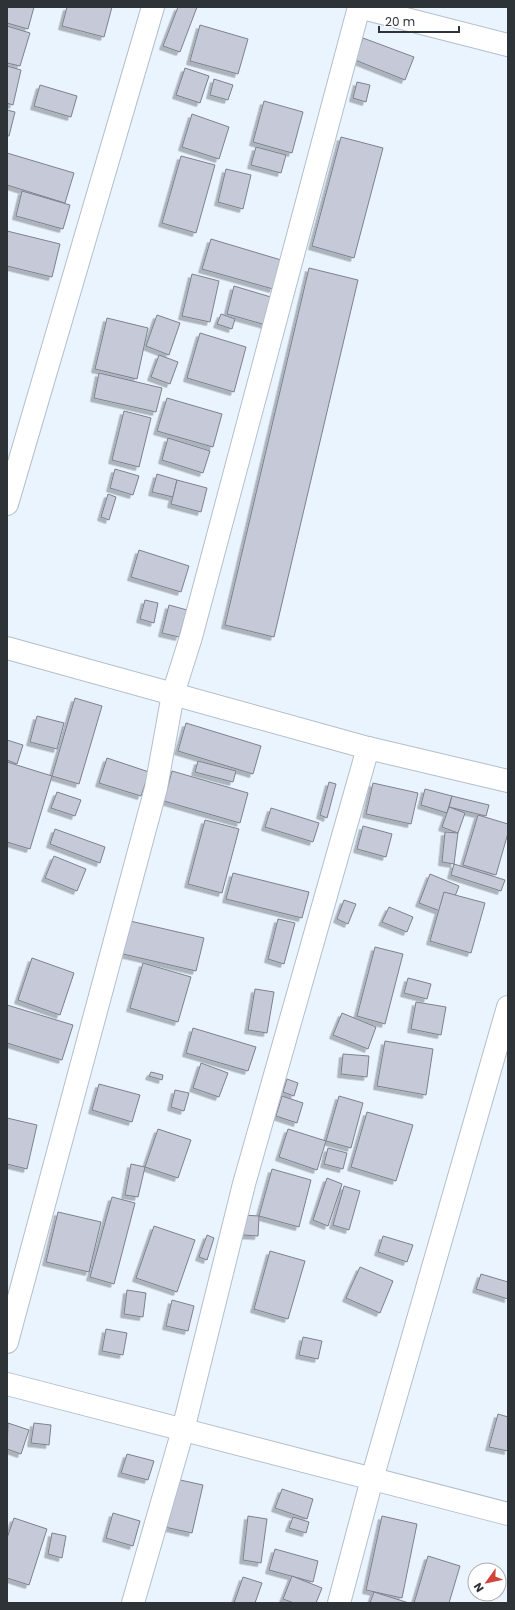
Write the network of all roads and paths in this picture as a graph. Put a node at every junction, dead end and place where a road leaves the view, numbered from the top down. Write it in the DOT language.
graph roads {
  1 [pos="154,7"];
  2 [pos="359,7"];
  3 [pos="508,45"];
  4 [pos="7,504"];
  5 [pos="7,648"];
  6 [pos="173,694"];
  7 [pos="368,748"];
  8 [pos="508,781"];
  9 [pos="508,1007"];
  10 [pos="7,1342"];
  11 [pos="7,1384"];
  12 [pos="182,1430"];
  13 [pos="372,1479"];
  14 [pos="508,1514"];
  15 [pos="133,1603"];
  16 [pos="339,1603"];
  1 -- 4 [label="street"];
  2 -- 3 [label="street"];
  2 -- 6 [label="street"];
  5 -- 6 [label="street"];
  6 -- 7 [label="street"];
  6 -- 10 [label="street"];
  7 -- 8 [label="street"];
  7 -- 12 [label="street"];
  9 -- 13 [label="street"];
  11 -- 12 [label="street"];
  12 -- 13 [label="street"];
  12 -- 15 [label="street"];
  13 -- 14 [label="street"];
  13 -- 16 [label="street"];
}
